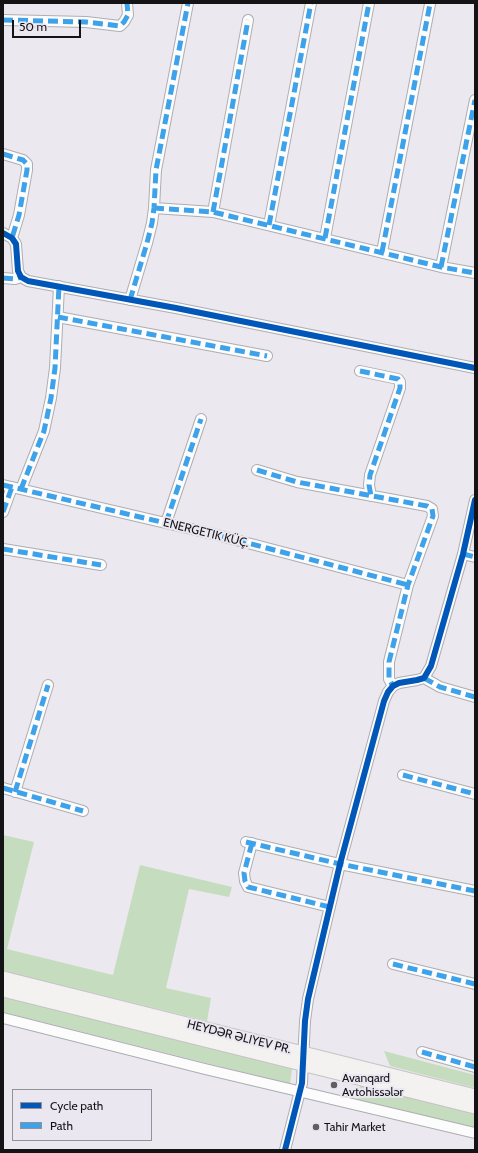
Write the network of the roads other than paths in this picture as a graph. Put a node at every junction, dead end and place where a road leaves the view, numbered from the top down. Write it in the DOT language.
graph roads {
  1 [pos="127,3"];
  2 [pos="188,3"];
  3 [pos="311,3"];
  4 [pos="369,3"];
  5 [pos="430,4"];
  6 [pos="3,20"];
  7 [pos="248,20"];
  8 [pos="475,100"];
  9 [pos="3,154"];
  10 [pos="154,208"];
  11 [pos="213,212"];
  12 [pos="269,225"];
  13 [pos="3,233"];
  14 [pos="12,238"];
  15 [pos="325,238"];
  16 [pos="382,252"];
  17 [pos="441,266"];
  18 [pos="475,273"];
  19 [pos="21,277"];
  20 [pos="3,278"];
  21 [pos="59,286"];
  22 [pos="130,300"];
  23 [pos="58,317"];
  24 [pos="267,356"];
  25 [pos="475,368"];
  26 [pos="360,371"];
  27 [pos="201,419"];
  28 [pos="257,470"];
  29 [pos="12,487"];
  30 [pos="371,496"];
  31 [pos="475,500"];
  32 [pos="3,512"];
  33 [pos="166,523"];
  34 [pos="3,549"];
  35 [pos="463,554"];
  36 [pos="475,557"];
  37 [pos="101,565"];
  38 [pos="408,585"];
  39 [pos="424,678"];
  40 [pos="48,684"];
  41 [pos="393,686"];
  42 [pos="475,697"];
  43 [pos="403,775"];
  44 [pos="3,788"];
  45 [pos="15,792"];
  46 [pos="475,794"];
  47 [pos="83,811"];
  48 [pos="340,864"];
  49 [pos="475,891"];
  50 [pos="330,907"];
  51 [pos="393,964"];
  52 [pos="3,978"];
  53 [pos="475,984"];
  54 [pos="3,990"];
  55 [pos="3,1018"];
  56 [pos="422,1052"];
  57 [pos="304,1059"];
  58 [pos="475,1067"];
  59 [pos="300,1092"];
  60 [pos="475,1096"];
  61 [pos="475,1107"];
  62 [pos="475,1133"];
  63 [pos="285,1150"];
  1 -- 6 [label="street"];
  2 -- 10 [label="street"];
  3 -- 12 [label="street"];
  4 -- 15 [label="street"];
  5 -- 16 [label="street"];
  7 -- 11 [label="street"];
  8 -- 17 [label="street"];
  9 -- 14 [label="street"];
  10 -- 11 [label="street"];
  10 -- 22 [label="street"];
  11 -- 12 [label="street"];
  12 -- 15 [label="street"];
  13 -- 14 [label="street"];
  14 -- 19 [label="street"];
  15 -- 16 [label="street"];
  16 -- 17 [label="street"];
  17 -- 18 [label="street"];
  19 -- 20 [label="street"];
  19 -- 21 [label="street"];
  21 -- 22 [label="street"];
  21 -- 23 [label="street"];
  22 -- 25 [label="street"];
  23 -- 24 [label="street"];
  23 -- 29 [label="street"];
  26 -- 30 [label="street"];
  27 -- 33 [label="street"];
  28 -- 30 [label="street"];
  29 -- 32 [label="street"];
  29 -- 33 [label="street, ENERGETIK KÜÇ."];
  30 -- 38 [label="street"];
  31 -- 35 [label="street"];
  33 -- 38 [label="street, ENERGETIK KÜÇ."];
  34 -- 37 [label="street"];
  35 -- 36 [label="street"];
  35 -- 39 [label="street"];
  38 -- 41 [label="street"];
  39 -- 41 [label="street"];
  39 -- 42 [label="street"];
  40 -- 45 [label="street"];
  41 -- 48 [label="street"];
  43 -- 46 [label="street"];
  44 -- 45 [label="street"];
  45 -- 47 [label="street"];
  48 -- 49 [label="street"];
  48 -- 50 [label="street"];
  48 -- 50 [label="street"];
  50 -- 57 [label="street"];
  51 -- 53 [label="street"];
  52 -- 57 [label="main road, HEYDƏR ƏLIYEV PR."];
  54 -- 57 [label="main road, HEYDƏR ƏLIYEV PR."];
  55 -- 59 [label="street"];
  56 -- 58 [label="street"];
  57 -- 59 [label="street"];
  57 -- 60 [label="main road, HEYDƏR ƏLIYEV PR."];
  57 -- 61 [label="main road, HEYDƏR ƏLIYEV PR."];
  59 -- 62 [label="street"];
  59 -- 63 [label="street"];
}
